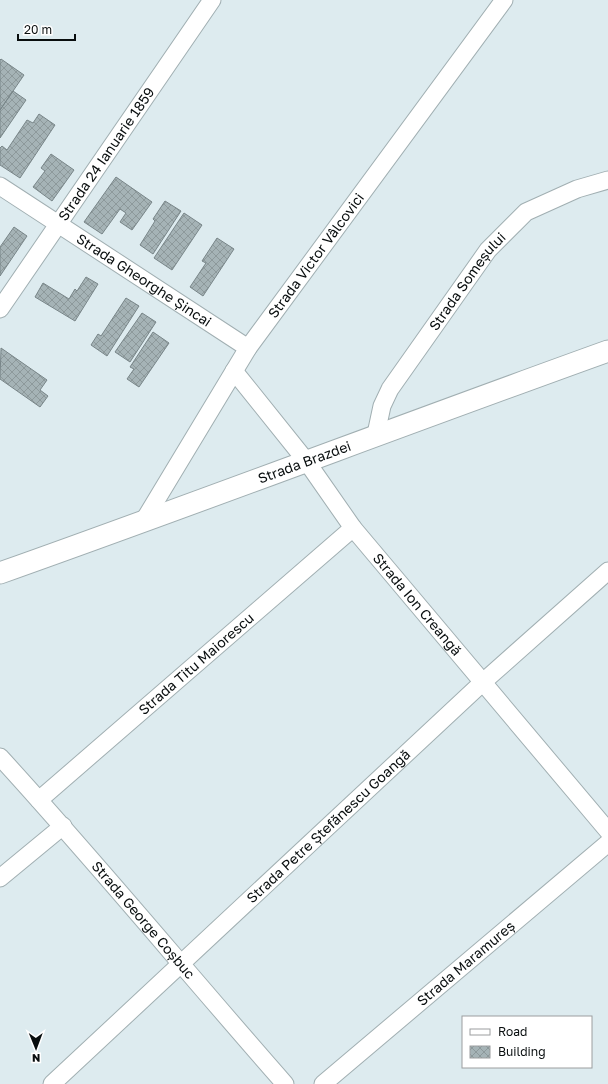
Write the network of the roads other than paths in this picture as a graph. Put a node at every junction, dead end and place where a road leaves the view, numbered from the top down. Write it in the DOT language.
graph roads {
  1 [pos="212,0"];
  2 [pos="504,0"];
  3 [pos="608,180"];
  4 [pos="0,186"];
  5 [pos="58,225"];
  6 [pos="0,309"];
  7 [pos="248,348"];
  8 [pos="608,350"];
  9 [pos="234,371"];
  10 [pos="376,434"];
  11 [pos="307,462"];
  12 [pos="143,522"];
  13 [pos="353,528"];
  14 [pos="608,571"];
  15 [pos="0,573"];
  16 [pos="483,682"];
  17 [pos="0,757"];
  18 [pos="39,800"];
  19 [pos="62,826"];
  20 [pos="608,831"];
  21 [pos="608,843"];
  22 [pos="0,878"];
  23 [pos="180,964"];
  24 [pos="52,1084"];
  25 [pos="285,1084"];
  26 [pos="323,1084"];
  1 -- 5 [label="street, Strada 24 Ianuarie 1859"];
  2 -- 7 [label="street, Strada Victor Vâlcovici"];
  3 -- 10 [label="street, Strada Someșului"];
  4 -- 5 [label="street, Strada Gheorghe Șincai"];
  5 -- 6 [label="street, Strada 24 Ianuarie 1859"];
  5 -- 7 [label="street, Strada Gheorghe Șincai"];
  7 -- 9 [label="street, Strada Victor Vâlcovici"];
  8 -- 10 [label="street, Strada Brazdei"];
  9 -- 11 [label="street, Strada Ion Creangă"];
  9 -- 12 [label="street, Strada Victor Vâlcovici"];
  10 -- 11 [label="street, Strada Brazdei"];
  11 -- 12 [label="street, Strada Brazdei"];
  11 -- 13 [label="street, Strada Ion Creangă"];
  12 -- 15 [label="street, Strada Brazdei"];
  13 -- 16 [label="street, Strada Ion Creangă"];
  13 -- 18 [label="street, Strada Titu Maiorescu"];
  14 -- 16 [label="street, Strada Petre Ștefănescu Goangă"];
  16 -- 20 [label="street, Strada Ion Creangă"];
  16 -- 23 [label="street, Strada Petre Ștefănescu Goangă"];
  17 -- 18 [label="street, Strada George Coșbuc"];
  18 -- 19 [label="street, Strada George Coșbuc"];
  19 -- 22 [label="street"];
  19 -- 23 [label="street, Strada George Coșbuc"];
  21 -- 26 [label="street, Strada Maramureș"];
  23 -- 24 [label="street, Strada Petre Ștefănescu Goangă"];
  23 -- 25 [label="street, Strada George Coșbuc"];
}
